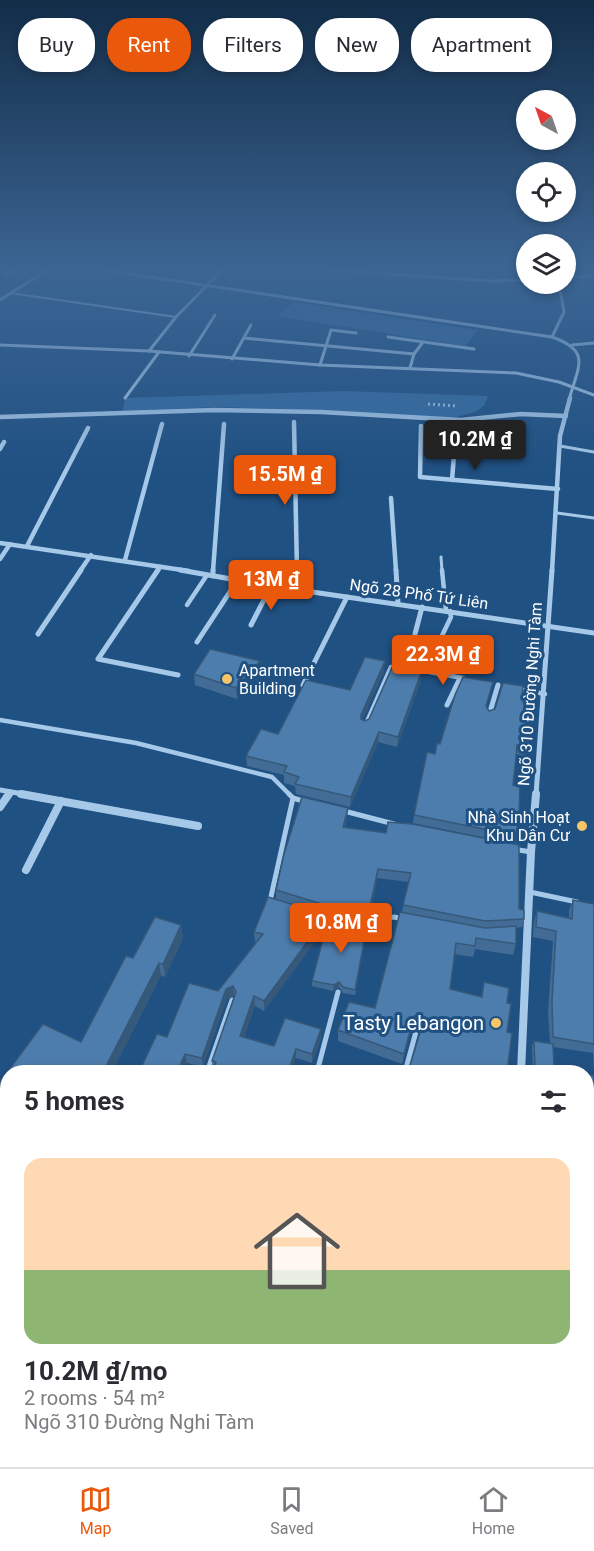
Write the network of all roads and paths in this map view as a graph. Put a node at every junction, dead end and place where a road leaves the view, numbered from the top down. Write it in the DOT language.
graph roads {
  1 [pos="161,335"];
  2 [pos="202,335"];
  3 [pos="330,335"];
  4 [pos="542,335"];
  5 [pos="388,337"];
  6 [pos="552,337"];
  7 [pos="244,338"];
  8 [pos="423,342"];
  9 [pos="594,343"];
  10 [pos="0,345"];
  11 [pos="327,345"];
  12 [pos="572,345"];
  13 [pos="474,349"];
  14 [pos="149,351"];
  15 [pos="159,352"];
  16 [pos="414,354"];
  17 [pos="189,356"];
  18 [pos="232,359"];
  19 [pos="320,365"];
  20 [pos="410,368"];
  21 [pos="574,388"];
  22 [pos="594,395"];
  23 [pos="125,398"];
  24 [pos="566,416"];
  25 [pos="0,417"];
  26 [pos="294,422"];
  27 [pos="162,424"];
  28 [pos="224,424"];
  29 [pos="421,426"];
  30 [pos="88,428"];
  31 [pos="456,430"];
  32 [pos="4,442"];
  33 [pos="560,446"];
  34 [pos="0,449"];
  35 [pos="594,452"];
  36 [pos="452,480"];
  37 [pos="558,489"];
  38 [pos="391,498"];
  39 [pos="557,513"];
  40 [pos="594,518"];
  41 [pos="0,543"];
  42 [pos="10,544"];
  43 [pos="27,546"];
  44 [pos="91,555"];
  45 [pos="441,557"];
  46 [pos="0,559"];
  47 [pos="125,560"];
  48 [pos="160,567"];
  49 [pos="210,576"];
  50 [pos="237,581"];
  51 [pos="271,586"];
  52 [pos="297,590"];
  53 [pos="347,597"];
  54 [pos="398,604"];
  55 [pos="187,605"];
  56 [pos="422,607"];
  57 [pos="448,610"];
  58 [pos="251,625"];
  59 [pos="549,627"];
  60 [pos="594,633"];
  61 [pos="38,634"];
  62 [pos="416,634"];
  63 [pos="198,642"];
  64 [pos="403,668"];
  65 [pos="414,670"];
  66 [pos="425,671"];
  67 [pos="178,675"];
  68 [pos="460,678"];
  69 [pos="470,680"];
  70 [pos="488,683"];
  71 [pos="498,685"];
  72 [pos="303,687"];
  73 [pos="545,694"];
  74 [pos="447,705"];
  75 [pos="489,715"];
  76 [pos="0,720"];
  77 [pos="364,727"];
  78 [pos="0,790"];
  79 [pos="9,792"];
  80 [pos="293,798"];
  81 [pos="60,801"];
  82 [pos="311,803"];
  83 [pos="0,807"];
  84 [pos="341,811"];
  85 [pos="400,825"];
  86 [pos="198,826"];
  87 [pos="509,848"];
  88 [pos="531,852"];
  89 [pos="26,870"];
  90 [pos="530,892"];
  91 [pos="583,903"];
  92 [pos="279,905"];
  93 [pos="413,921"];
  94 [pos="354,924"];
  95 [pos="516,932"];
  96 [pos="527,932"];
  97 [pos="338,992"];
  98 [pos="232,1000"];
  99 [pos="417,1028"];
  100 [pos="209,1065"];
  101 [pos="319,1065"];
  102 [pos="407,1065"];
  103 [pos="521,1065"];
  1 -- 14 [label="street"];
  2 -- 17 [label="street"];
  3 -- 11 [label="street"];
  4 -- 6 [label="street"];
  5 -- 8 [label="street"];
  6 -- 12 [label="street"];
  7 -- 11 [label="street"];
  7 -- 18 [label="street"];
  8 -- 13 [label="street"];
  8 -- 16 [label="street"];
  9 -- 12 [label="street"];
  10 -- 14 [label="street"];
  11 -- 16 [label="street"];
  11 -- 19 [label="street"];
  12 -- 21 [label="street, Ngõ 310 Đường Nghi Tàm"];
  14 -- 15 [label="street"];
  15 -- 17 [label="street"];
  15 -- 23 [label="street"];
  16 -- 20 [label="street"];
  17 -- 18 [label="street"];
  18 -- 19 [label="street"];
  19 -- 20 [label="street"];
  20 -- 21 [label="street"];
  21 -- 22 [label="street"];
  21 -- 24 [label="street, Ngõ 310 Đường Nghi Tàm"];
  24 -- 25 [label="street"];
  24 -- 33 [label="street, Ngõ 310 Đường Nghi Tàm"];
  26 -- 52 [label="street"];
  27 -- 47 [label="street"];
  28 -- 49 [label="street"];
  29 -- 36 [label="street"];
  30 -- 43 [label="street"];
  31 -- 36 [label="street"];
  32 -- 34 [label="street"];
  33 -- 35 [label="lane"];
  33 -- 37 [label="street, Ngõ 310 Đường Nghi Tàm"];
  36 -- 37 [label="street"];
  37 -- 39 [label="street, Ngõ 310 Đường Nghi Tàm"];
  38 -- 54 [label="street"];
  39 -- 40 [label="lane"];
  39 -- 59 [label="street, Ngõ 310 Đường Nghi Tàm"];
  41 -- 42 [label="street, Ngõ 28 Phố Tứ Liên"];
  42 -- 43 [label="street, Ngõ 28 Phố Tứ Liên"];
  42 -- 46 [label="street"];
  43 -- 44 [label="street, Ngõ 28 Phố Tứ Liên"];
  44 -- 47 [label="street, Ngõ 28 Phố Tứ Liên"];
  44 -- 61 [label="street"];
  45 -- 57 [label="lane"];
  47 -- 48 [label="street, Ngõ 28 Phố Tứ Liên"];
  48 -- 49 [label="street, Ngõ 28 Phố Tứ Liên"];
  48 -- 67 [label="street"];
  49 -- 50 [label="street, Ngõ 28 Phố Tứ Liên"];
  49 -- 55 [label="lane"];
  50 -- 51 [label="street, Ngõ 28 Phố Tứ Liên"];
  50 -- 63 [label="street"];
  51 -- 52 [label="street, Ngõ 28 Phố Tứ Liên"];
  51 -- 58 [label="street"];
  52 -- 53 [label="street, Ngõ 28 Phố Tứ Liên"];
  53 -- 54 [label="street, Ngõ 28 Phố Tứ Liên"];
  53 -- 72 [label="street"];
  54 -- 56 [label="street, Ngõ 28 Phố Tứ Liên"];
  56 -- 57 [label="street, Ngõ 28 Phố Tứ Liên"];
  56 -- 62 [label="street"];
  57 -- 59 [label="street, Ngõ 28 Phố Tứ Liên"];
  57 -- 66 [label="lane"];
  59 -- 60 [label="street, Ngõ 28 Phố Tứ Liên"];
  59 -- 73 [label="street, Ngõ 310 Đường Nghi Tàm"];
  64 -- 77 [label="lane"];
  65 -- 66 [label="lane"];
  66 -- 68 [label="lane"];
  68 -- 69 [label="lane"];
  68 -- 74 [label="street"];
  70 -- 71 [label="lane"];
  71 -- 73 [label="lane"];
  71 -- 75 [label="street"];
  73 -- 88 [label="street, Ngõ 310 Đường Nghi Tàm"];
  76 -- 80 [label="lane"];
  78 -- 79 [label="street"];
  79 -- 81 [label="street"];
  79 -- 83 [label="street"];
  80 -- 82 [label="lane"];
  80 -- 92 [label="lane"];
  81 -- 86 [label="street"];
  81 -- 89 [label="street"];
  84 -- 85 [label="lane"];
  87 -- 88 [label="lane"];
  88 -- 90 [label="street, Ngõ 310 Đường Nghi Tàm"];
  90 -- 91 [label="lane"];
  90 -- 96 [label="street, Ngõ 310 Đường Nghi Tàm"];
  93 -- 94 [label="lane"];
  95 -- 96 [label="lane"];
  96 -- 103 [label="street, Ngõ 310 Đường Nghi Tàm"];
  97 -- 101 [label="lane"];
  98 -- 100 [label="lane"];
  99 -- 102 [label="lane"];
}
